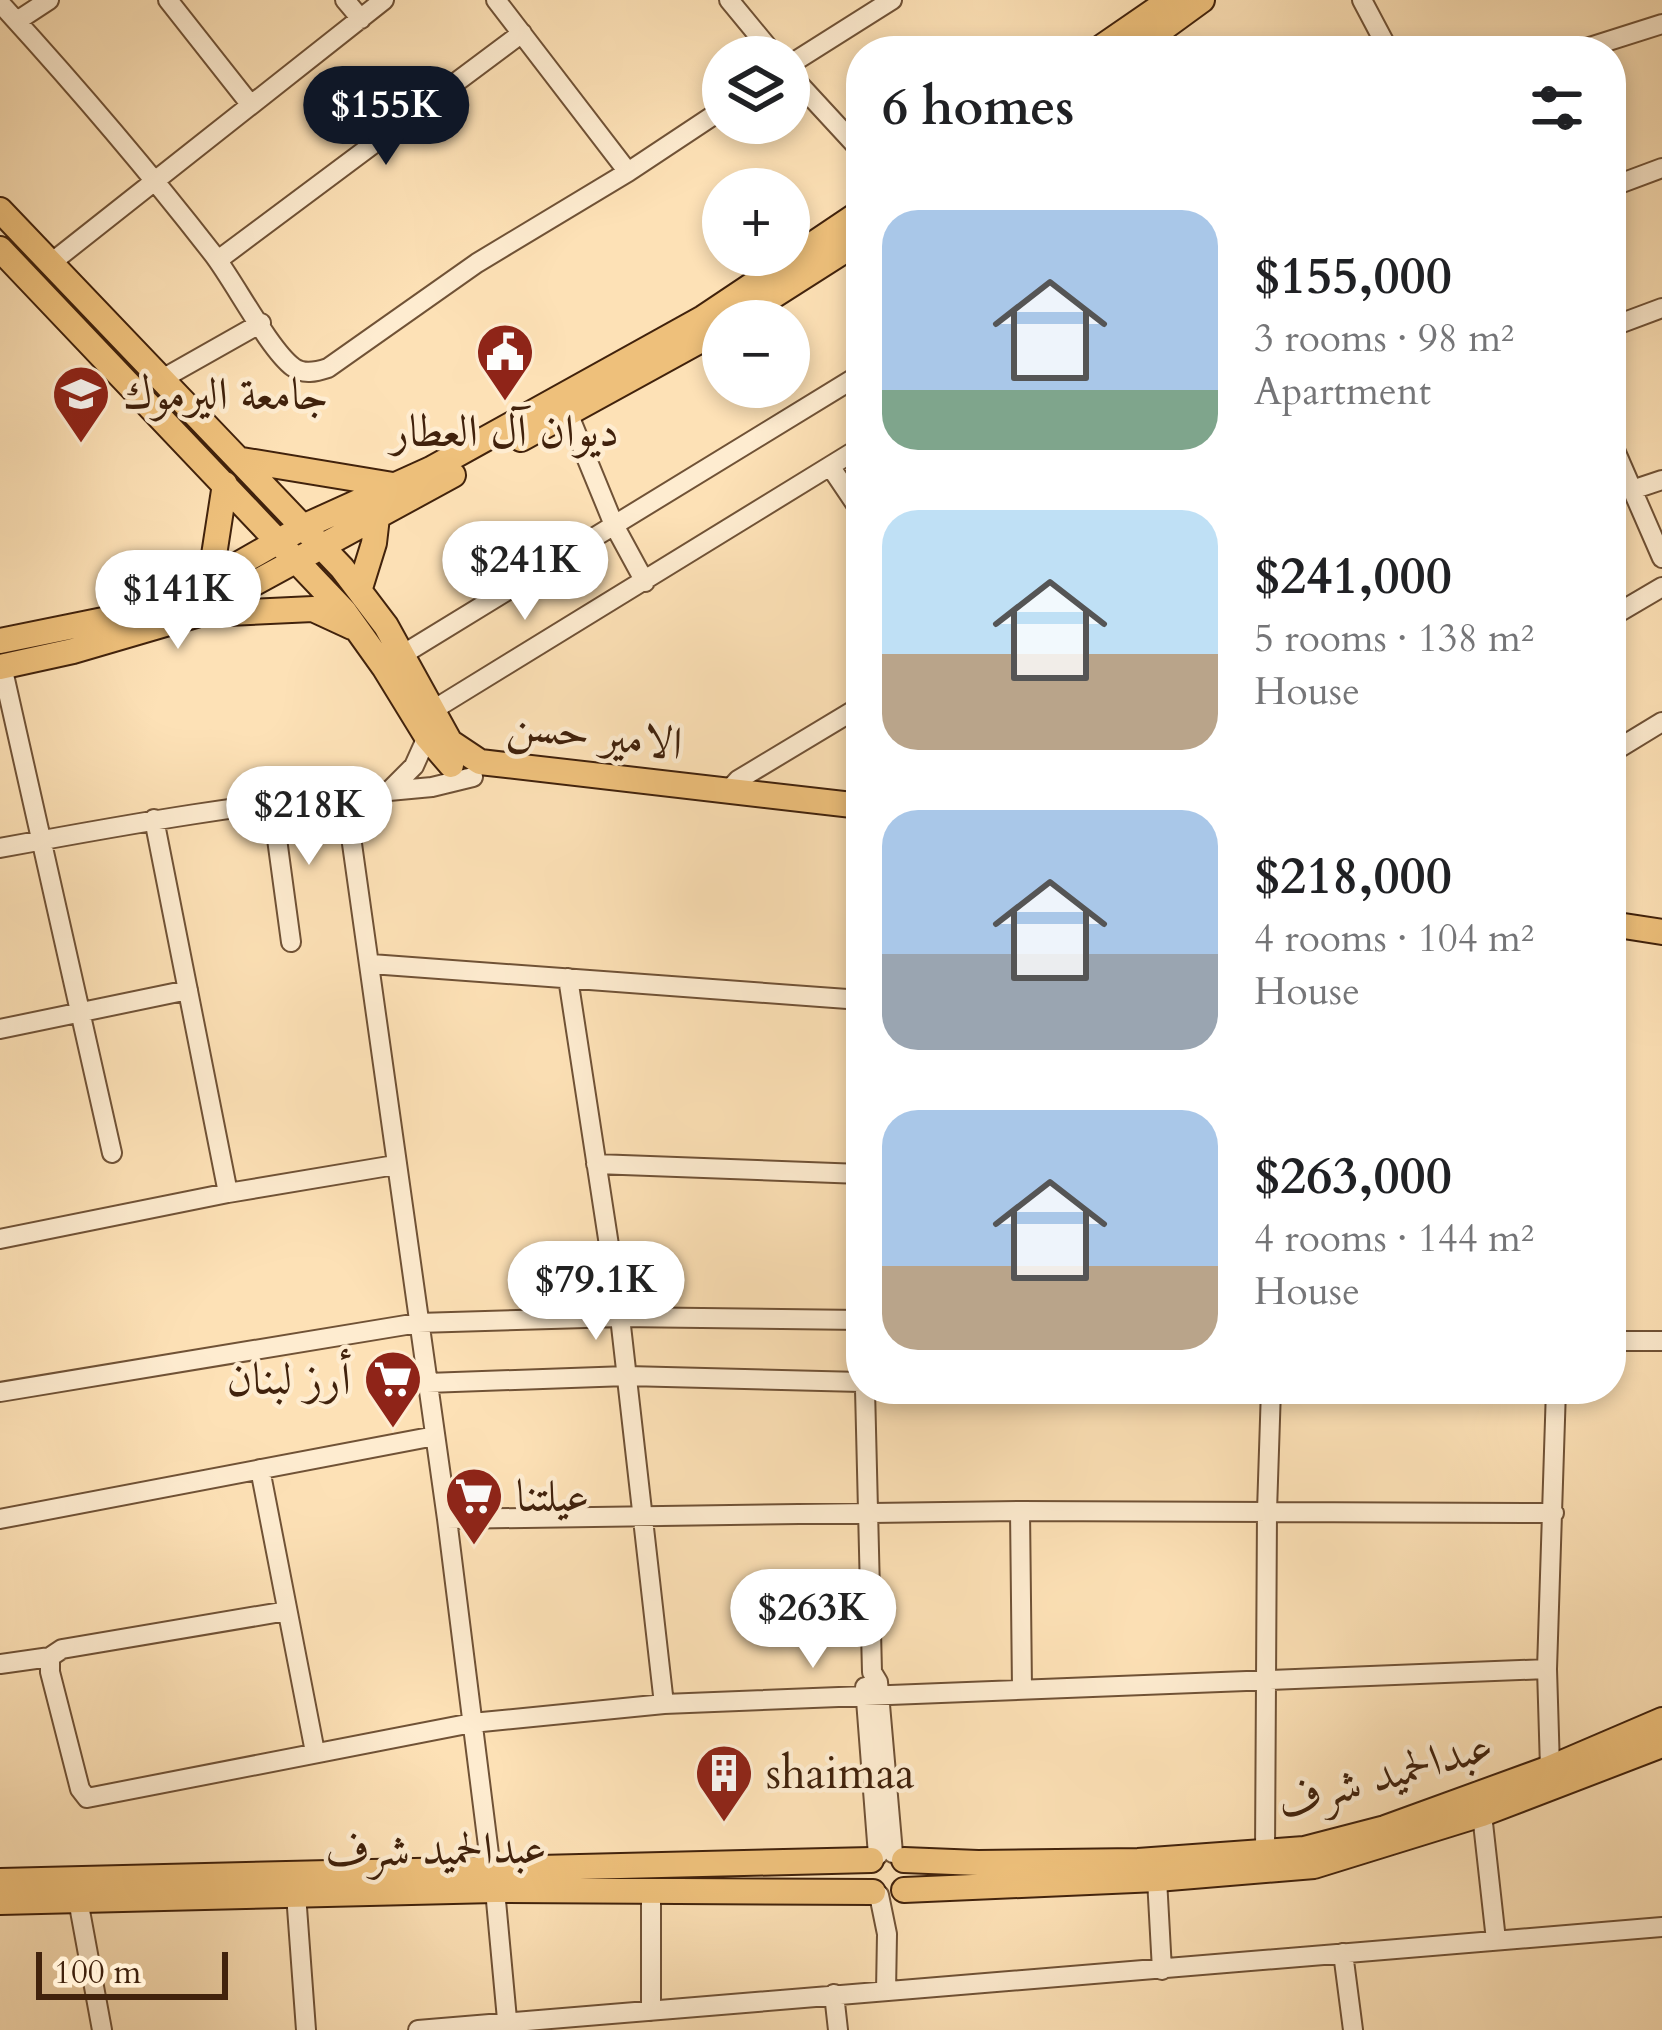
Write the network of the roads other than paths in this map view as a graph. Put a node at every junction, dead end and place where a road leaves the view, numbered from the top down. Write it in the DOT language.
graph roads {
  1 [pos="49,0"];
  2 [pos="168,0"];
  3 [pos="344,0"];
  4 [pos="384,0"];
  5 [pos="496,0"];
  6 [pos="730,0"];
  7 [pos="892,0"];
  8 [pos="1170,0"];
  9 [pos="1202,0"];
  10 [pos="1361,0"];
  11 [pos="0,3"];
  12 [pos="361,19"];
  13 [pos="17,21"];
  14 [pos="1662,23"];
  15 [pos="521,33"];
  16 [pos="759,36"];
  17 [pos="1118,36"];
  18 [pos="1153,36"];
  19 [pos="1381,36"];
  20 [pos="1623,36"];
  21 [pos="810,55"];
  22 [pos="810,93"];
  23 [pos="250,104"];
  24 [pos="702,123"];
  25 [pos="846,134"];
  26 [pos="1662,168"];
  27 [pos="628,172"];
  28 [pos="154,180"];
  29 [pos="1626,181"];
  30 [pos="0,210"];
  31 [pos="846,222"];
  32 [pos="0,249"];
  33 [pos="846,250"];
  34 [pos="218,260"];
  35 [pos="51,262"];
  36 [pos="767,300"];
  37 [pos="1662,308"];
  38 [pos="1626,321"];
  39 [pos="261,323"];
  40 [pos="702,340"];
  41 [pos="162,379"];
  42 [pos="846,383"];
  43 [pos="568,413"];
  44 [pos="846,456"];
  45 [pos="242,460"];
  46 [pos="830,466"];
  47 [pos="1626,476"];
  48 [pos="1662,480"];
  49 [pos="225,484"];
  50 [pos="395,485"];
  51 [pos="846,490"];
  52 [pos="1632,490"];
  53 [pos="376,517"];
  54 [pos="614,525"];
  55 [pos="313,535"];
  56 [pos="286,550"];
  57 [pos="1662,558"];
  58 [pos="210,581"];
  59 [pos="645,582"];
  60 [pos="1662,587"];
  61 [pos="360,589"];
  62 [pos="1626,608"];
  63 [pos="196,615"];
  64 [pos="359,630"];
  65 [pos="402,655"];
  66 [pos="1,658"];
  67 [pos="433,710"];
  68 [pos="846,715"];
  69 [pos="1662,722"];
  70 [pos="427,737"];
  71 [pos="1626,744"];
  72 [pos="473,777"];
  73 [pos="389,791"];
  74 [pos="727,792"];
  75 [pos="344,794"];
  76 [pos="272,802"];
  77 [pos="846,804"];
  78 [pos="846,816"];
  79 [pos="154,819"];
  80 [pos="43,840"];
  81 [pos="0,848"];
  82 [pos="1626,911"];
  83 [pos="1662,916"];
  84 [pos="1626,926"];
  85 [pos="1662,932"];
  86 [pos="291,942"];
  87 [pos="371,964"];
  88 [pos="568,978"];
  89 [pos="188,990"];
  90 [pos="846,999"];
  91 [pos="80,1012"];
  92 [pos="0,1029"];
  93 [pos="112,1153"];
  94 [pos="596,1164"];
  95 [pos="394,1166"];
  96 [pos="846,1173"];
  97 [pos="228,1193"];
  98 [pos="0,1239"];
  99 [pos="620,1317"];
  100 [pos="846,1320"];
  101 [pos="418,1322"];
  102 [pos="1662,1340"];
  103 [pos="1626,1341"];
  104 [pos="627,1376"];
  105 [pos="427,1383"];
  106 [pos="846,1385"];
  107 [pos="0,1392"];
  108 [pos="864,1404"];
  109 [pos="1271,1404"];
  110 [pos="1556,1404"];
  111 [pos="435,1436"];
  112 [pos="260,1469"];
  113 [pos="1020,1511"];
  114 [pos="1267,1511"];
  115 [pos="1554,1513"];
  116 [pos="871,1515"];
  117 [pos="646,1517"];
  118 [pos="0,1519"];
  119 [pos="446,1519"];
  120 [pos="287,1611"];
  121 [pos="50,1657"];
  122 [pos="0,1664"];
  123 [pos="1547,1669"];
  124 [pos="1266,1680"];
  125 [pos="1022,1688"];
  126 [pos="872,1696"];
  127 [pos="664,1704"];
  128 [pos="1662,1720"];
  129 [pos="472,1723"];
  130 [pos="1662,1745"];
  131 [pos="315,1752"];
  132 [pos="1550,1768"];
  133 [pos="1482,1814"];
  134 [pos="1265,1853"];
  135 [pos="886,1857"];
  136 [pos="1157,1879"];
  137 [pos="493,1880"];
  138 [pos="0,1881"];
  139 [pos="76,1889"];
  140 [pos="651,1889"];
  141 [pos="888,1893"];
  142 [pos="296,1894"];
  143 [pos="0,1902"];
  144 [pos="1662,1927"];
  145 [pos="1496,1940"];
  146 [pos="1343,1953"];
  147 [pos="1162,1970"];
  148 [pos="886,1991"];
  149 [pos="834,1994"];
  150 [pos="650,2011"];
  151 [pos="508,2027"];
  152 [pos="102,2030"];
  153 [pos="306,2030"];
  154 [pos="418,2030"];
  155 [pos="838,2030"];
  156 [pos="1353,2030"];
  1 -- 13 [label="street"];
  2 -- 23 [label="street"];
  3 -- 12 [label="street"];
  4 -- 12 [label="street"];
  5 -- 15 [label="street"];
  6 -- 16 [label="street"];
  7 -- 21 [label="street"];
  8 -- 17 [label="main road"];
  9 -- 18 [label="main road"];
  10 -- 19 [label="street"];
  11 -- 13 [label="street"];
  12 -- 23 [label="street"];
  13 -- 28 [label="street"];
  14 -- 20 [label="street"];
  15 -- 27 [label="street"];
  15 -- 34 [label="street"];
  22 -- 25 [label="street"];
  23 -- 28 [label="street"];
  24 -- 27 [label="street"];
  26 -- 29 [label="street"];
  27 -- 39 [label="street"];
  28 -- 34 [label="street"];
  28 -- 35 [label="street"];
  30 -- 35 [label="main road, الامير حسن"];
  31 -- 50 [label="main road"];
  32 -- 49 [label="main road, الامير حسن"];
  33 -- 36 [label="main road"];
  34 -- 39 [label="street"];
  35 -- 41 [label="main road, الامير حسن"];
  37 -- 38 [label="street"];
  39 -- 41 [label="street"];
  40 -- 43 [label="main road"];
  41 -- 45 [label="main road, الامير حسن"];
  42 -- 54 [label="street"];
  43 -- 53 [label="main road"];
  43 -- 54 [label="street"];
  44 -- 46 [label="street"];
  45 -- 50 [label="main road"];
  45 -- 55 [label="main road, الامير حسن"];
  46 -- 51 [label="street"];
  46 -- 59 [label="street"];
  47 -- 52 [label="street"];
  48 -- 52 [label="street"];
  49 -- 56 [label="main road, الامير حسن"];
  49 -- 58 [label="main road"];
  50 -- 55 [label="main road"];
  52 -- 57 [label="street"];
  53 -- 55 [label="main road"];
  53 -- 61 [label="main road"];
  54 -- 59 [label="street"];
  54 -- 65 [label="street"];
  55 -- 56 [label="main road"];
  55 -- 61 [label="main road, الامير حسن"];
  56 -- 58 [label="main road"];
  56 -- 63 [label="main road"];
  56 -- 64 [label="main road, الامير حسن"];
  58 -- 66 [label="main road"];
  59 -- 67 [label="street"];
  60 -- 62 [label="street"];
  61 -- 65 [label="main road, الامير حسن"];
  63 -- 64 [label="main road"];
  63 -- 66 [label="main road"];
  64 -- 70 [label="main road, الامير حسن"];
  65 -- 67 [label="main road, الامير حسن"];
  66 -- 80 [label="street"];
  67 -- 74 [label="main road, الامير حسن"];
  68 -- 74 [label="street"];
  69 -- 71 [label="street"];
  70 -- 72 [label="main road, الامير حسن"];
  70 -- 73 [label="street"];
  72 -- 73 [label="street"];
  72 -- 78 [label="main road, الامير حسن"];
  73 -- 75 [label="street"];
  74 -- 77 [label="main road, الامير حسن"];
  75 -- 76 [label="street"];
  75 -- 87 [label="street"];
  76 -- 79 [label="street"];
  76 -- 86 [label="street"];
  79 -- 80 [label="street"];
  79 -- 89 [label="street"];
  80 -- 81 [label="street"];
  80 -- 91 [label="street"];
  82 -- 83 [label="main road"];
  84 -- 85 [label="main road"];
  87 -- 88 [label="street"];
  87 -- 95 [label="street"];
  88 -- 90 [label="street"];
  88 -- 94 [label="street"];
  89 -- 91 [label="street"];
  89 -- 97 [label="street"];
  91 -- 92 [label="street"];
  91 -- 93 [label="street"];
  94 -- 96 [label="street"];
  94 -- 99 [label="street"];
  95 -- 97 [label="street"];
  95 -- 101 [label="street"];
  97 -- 98 [label="street"];
  99 -- 100 [label="street"];
  99 -- 101 [label="street"];
  99 -- 104 [label="street"];
  101 -- 105 [label="street"];
  101 -- 107 [label="street"];
  102 -- 103 [label="street"];
  104 -- 105 [label="street"];
  104 -- 106 [label="street"];
  104 -- 117 [label="street"];
  105 -- 111 [label="street"];
  108 -- 116 [label="street"];
  109 -- 114 [label="street"];
  110 -- 115 [label="street"];
  111 -- 112 [label="street"];
  111 -- 119 [label="street"];
  112 -- 118 [label="street"];
  112 -- 120 [label="street"];
  113 -- 114 [label="street"];
  113 -- 116 [label="street"];
  113 -- 125 [label="street"];
  114 -- 115 [label="street"];
  114 -- 124 [label="street"];
  115 -- 123 [label="street"];
  116 -- 117 [label="street"];
  116 -- 126 [label="street"];
  117 -- 119 [label="street"];
  117 -- 127 [label="street"];
  119 -- 129 [label="street"];
  120 -- 121 [label="street"];
  120 -- 131 [label="street"];
  121 -- 122 [label="street"];
  121 -- 131 [label="street"];
  123 -- 124 [label="street"];
  123 -- 132 [label="street"];
  124 -- 125 [label="street"];
  124 -- 134 [label="street"];
  125 -- 126 [label="street"];
  126 -- 127 [label="street"];
  126 -- 135 [label="street"];
  127 -- 129 [label="street"];
  128 -- 132 [label="main road, عبدالحميد شرف"];
  129 -- 131 [label="street"];
  129 -- 137 [label="street"];
  130 -- 133 [label="main road, عبدالحميد شرف"];
  132 -- 134 [label="main road, عبدالحميد شرف"];
  133 -- 136 [label="main road, عبدالحميد شرف"];
  133 -- 145 [label="street"];
  134 -- 135 [label="main road, عبدالحميد شرف"];
  135 -- 137 [label="main road, عبدالحميد شرف"];
  135 -- 141 [label="main road"];
  135 -- 141 [label="main road"];
  136 -- 141 [label="main road, عبدالحميد شرف"];
  136 -- 147 [label="street"];
  137 -- 139 [label="main road, عبدالحميد شرف"];
  137 -- 140 [label="main road, عبدالحميد شرف"];
  137 -- 142 [label="main road, عبدالحميد شرف"];
  137 -- 151 [label="street"];
  138 -- 139 [label="main road, عبدالحميد شرف"];
  139 -- 142 [label="main road, عبدالحميد شرف"];
  139 -- 143 [label="main road, عبدالحميد شرف"];
  139 -- 152 [label="street"];
  140 -- 141 [label="main road, عبدالحميد شرف"];
  140 -- 150 [label="street"];
  141 -- 148 [label="street"];
  142 -- 153 [label="street"];
  144 -- 145 [label="street"];
  145 -- 146 [label="street"];
  146 -- 147 [label="street"];
  146 -- 156 [label="street"];
  147 -- 148 [label="street"];
  148 -- 149 [label="street"];
  149 -- 150 [label="street"];
  149 -- 155 [label="street"];
  150 -- 151 [label="street"];
  151 -- 154 [label="street"];
}
